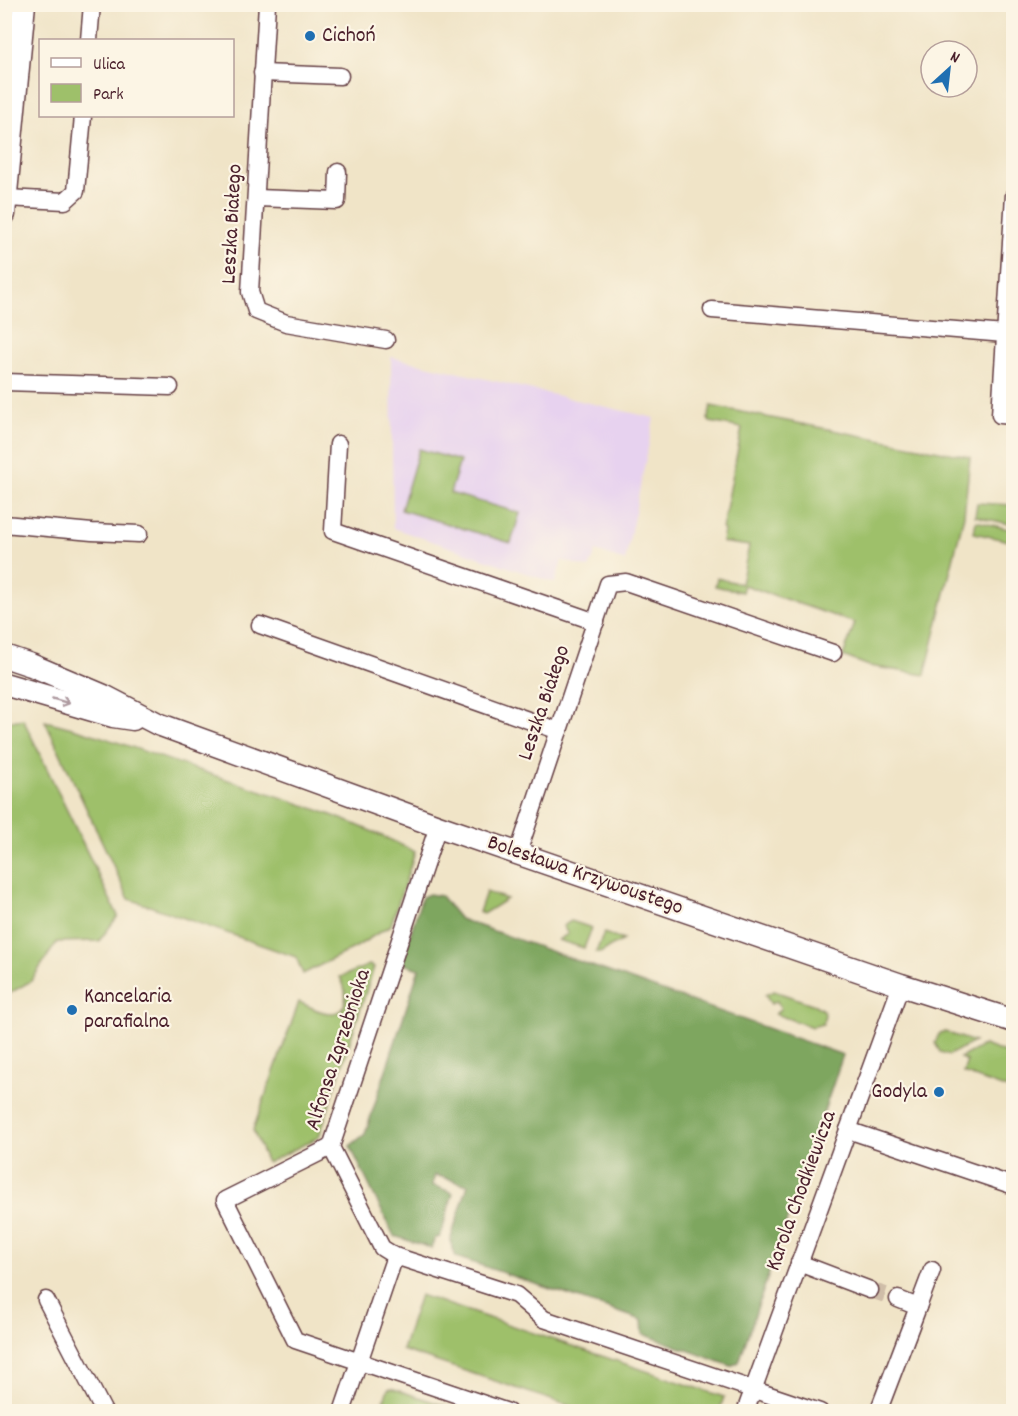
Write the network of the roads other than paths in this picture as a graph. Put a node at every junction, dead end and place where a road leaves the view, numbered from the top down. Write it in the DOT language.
graph roads {
  1 [pos="24,4"];
  2 [pos="92,4"];
  3 [pos="267,4"];
  4 [pos="89,39"];
  5 [pos="262,73"];
  6 [pos="340,76"];
  7 [pos="83,117"];
  8 [pos="338,172"];
  9 [pos="1014,195"];
  10 [pos="257,198"];
  11 [pos="5,206"];
  12 [pos="712,310"];
  13 [pos="1005,334"];
  14 [pos="386,340"];
  15 [pos="4,382"];
  16 [pos="170,387"];
  17 [pos="1014,416"];
  18 [pos="338,444"];
  19 [pos="4,524"];
  20 [pos="139,534"];
  21 [pos="596,622"];
  22 [pos="260,625"];
  23 [pos="4,642"];
  24 [pos="833,653"];
  25 [pos="4,656"];
  26 [pos="31,665"];
  27 [pos="4,684"];
  28 [pos="158,724"];
  29 [pos="559,731"];
  30 [pos="438,826"];
  31 [pos="518,854"];
  32 [pos="901,985"];
  33 [pos="1014,1021"];
  34 [pos="848,1130"];
  35 [pos="330,1146"];
  36 [pos="1014,1186"];
  37 [pos="395,1256"];
  38 [pos="799,1263"];
  39 [pos="932,1270"];
  40 [pos="870,1290"];
  41 [pos="898,1299"];
  42 [pos="46,1300"];
  43 [pos="918,1307"];
  44 [pos="359,1361"];
  45 [pos="754,1389"];
  46 [pos="104,1412"];
  47 [pos="342,1412"];
  48 [pos="508,1412"];
  49 [pos="746,1412"];
  50 [pos="820,1412"];
  51 [pos="878,1412"];
  1 -- 11 [label="street"];
  2 -- 4 [label="street"];
  3 -- 5 [label="street, Leszka Białego"];
  5 -- 6 [label="street"];
  5 -- 10 [label="street, Leszka Białego"];
  7 -- 11 [label="street"];
  8 -- 10 [label="street"];
  9 -- 13 [label="street"];
  10 -- 14 [label="street, Leszka Białego"];
  12 -- 13 [label="street"];
  13 -- 17 [label="street"];
  15 -- 16 [label="street"];
  18 -- 21 [label="street"];
  19 -- 20 [label="street"];
  21 -- 24 [label="street, Leszka Białego"];
  21 -- 29 [label="street, Leszka Białego"];
  22 -- 29 [label="street"];
  23 -- 26 [label="street, Bolesława Krzywoustego"];
  25 -- 26 [label="street, Bolesława Krzywoustego"];
  26 -- 28 [label="street, Bolesława Krzywoustego"];
  27 -- 28 [label="street, Bolesława Krzywoustego, one-way"];
  28 -- 30 [label="street, Bolesława Krzywoustego"];
  29 -- 31 [label="street, Leszka Białego"];
  30 -- 31 [label="street, Bolesława Krzywoustego"];
  30 -- 35 [label="street, Alfonsa Zgrzebnioka"];
  31 -- 32 [label="street, Bolesława Krzywoustego"];
  32 -- 33 [label="street, Bolesława Krzywoustego"];
  32 -- 34 [label="street, Karola Chodkiewicza"];
  34 -- 36 [label="street"];
  34 -- 38 [label="street, Karola Chodkiewicza"];
  35 -- 37 [label="street, Alfonsa Zgrzebnioka"];
  35 -- 44 [label="street"];
  37 -- 44 [label="street"];
  37 -- 45 [label="street"];
  38 -- 40 [label="street"];
  38 -- 45 [label="street, Karola Chodkiewicza"];
  39 -- 43 [label="street"];
  41 -- 43 [label="street"];
  42 -- 46 [label="street"];
  43 -- 51 [label="street"];
  44 -- 47 [label="street"];
  44 -- 48 [label="street"];
  45 -- 49 [label="street, Karola Chodkiewicza"];
  45 -- 50 [label="street"];
}
